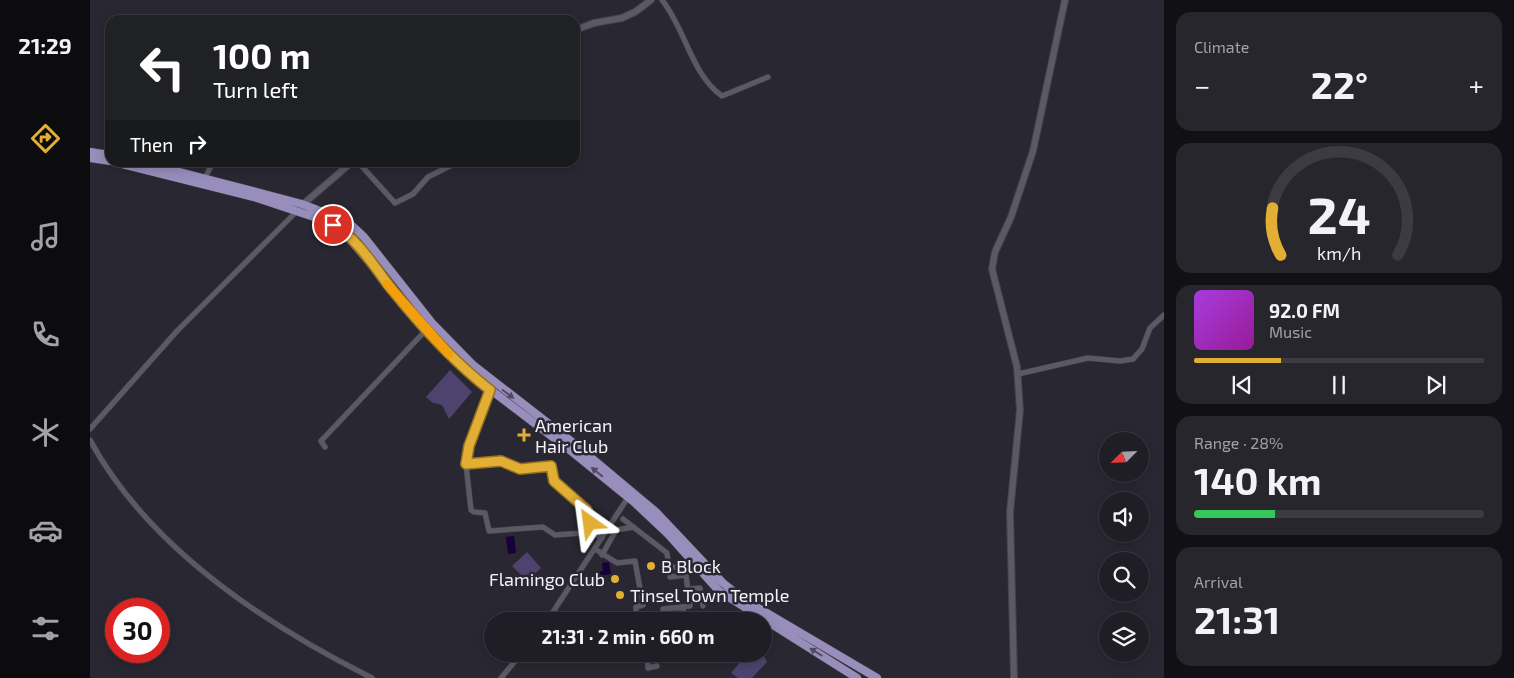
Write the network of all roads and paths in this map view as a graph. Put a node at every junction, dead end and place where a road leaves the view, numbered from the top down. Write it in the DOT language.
graph roads {
  1 [pos="651,0"];
  2 [pos="662,0"];
  3 [pos="1065,0"];
  4 [pos="580,28"];
  5 [pos="768,77"];
  6 [pos="90,152"];
  7 [pos="100,156"];
  8 [pos="105,156"];
  9 [pos="90,158"];
  10 [pos="105,158"];
  11 [pos="134,167"];
  12 [pos="161,167"];
  13 [pos="210,167"];
  14 [pos="346,167"];
  15 [pos="363,167"];
  16 [pos="448,167"];
  17 [pos="205,178"];
  18 [pos="302,204"];
  19 [pos="297,211"];
  20 [pos="1164,315"];
  21 [pos="432,323"];
  22 [pos="426,330"];
  23 [pos="1018,374"];
  24 [pos="490,390"];
  25 [pos="90,429"];
  26 [pos="90,440"];
  27 [pos="324,447"];
  28 [pos="466,464"];
  29 [pos="630,495"];
  30 [pos="589,527"];
  31 [pos="634,527"];
  32 [pos="616,530"];
  33 [pos="603,536"];
  34 [pos="595,549"];
  35 [pos="602,555"];
  36 [pos="682,566"];
  37 [pos="669,568"];
  38 [pos="688,589"];
  39 [pos="683,606"];
  40 [pos="703,606"];
  41 [pos="672,608"];
  42 [pos="554,612"];
  43 [pos="636,612"];
  44 [pos="664,612"];
  45 [pos="672,612"];
  46 [pos="684,612"];
  47 [pos="514,662"];
  48 [pos="648,662"];
  49 [pos="657,666"];
  50 [pos="372,678"];
  51 [pos="501,678"];
  52 [pos="857,678"];
  53 [pos="877,678"];
  54 [pos="1014,678"];
  1 -- 4 [label="street"];
  2 -- 5 [label="street"];
  3 -- 23 [label="street"];
  6 -- 7 [label="main road"];
  7 -- 8 [label="main road"];
  7 -- 9 [label="main road"];
  7 -- 10 [label="main road"];
  11 -- 19 [label="main road"];
  12 -- 17 [label="main road"];
  13 -- 17 [label="street"];
  14 -- 18 [label="street"];
  15 -- 16 [label="street"];
  17 -- 18 [label="main road"];
  18 -- 19 [label="street"];
  18 -- 21 [label="main road"];
  19 -- 22 [label="main road"];
  19 -- 25 [label="street"];
  20 -- 23 [label="street"];
  21 -- 22 [label="main road"];
  21 -- 29 [label="main road, one-way"];
  22 -- 24 [label="main road"];
  22 -- 27 [label="street"];
  23 -- 54 [label="street"];
  24 -- 28 [label="street"];
  29 -- 24 [label="main road, one-way"];
  26 -- 50 [label="street"];
  28 -- 30 [label="street"];
  28 -- 30 [label="street"];
  29 -- 33 [label="street"];
  52 -- 29 [label="main road, one-way"];
  29 -- 53 [label="main road"];
  30 -- 33 [label="street"];
  31 -- 32 [label="street"];
  31 -- 32 [label="street"];
  31 -- 37 [label="street"];
  32 -- 35 [label="street"];
  33 -- 34 [label="street"];
  34 -- 35 [label="street"];
  34 -- 42 [label="street"];
  35 -- 43 [label="street"];
  36 -- 37 [label="street"];
  37 -- 38 [label="street"];
  38 -- 39 [label="street"];
  38 -- 40 [label="street"];
  39 -- 41 [label="street"];
  39 -- 46 [label="street"];
  41 -- 44 [label="street"];
  41 -- 45 [label="street"];
  47 -- 51 [label="street"];
  48 -- 49 [label="street"];
}
